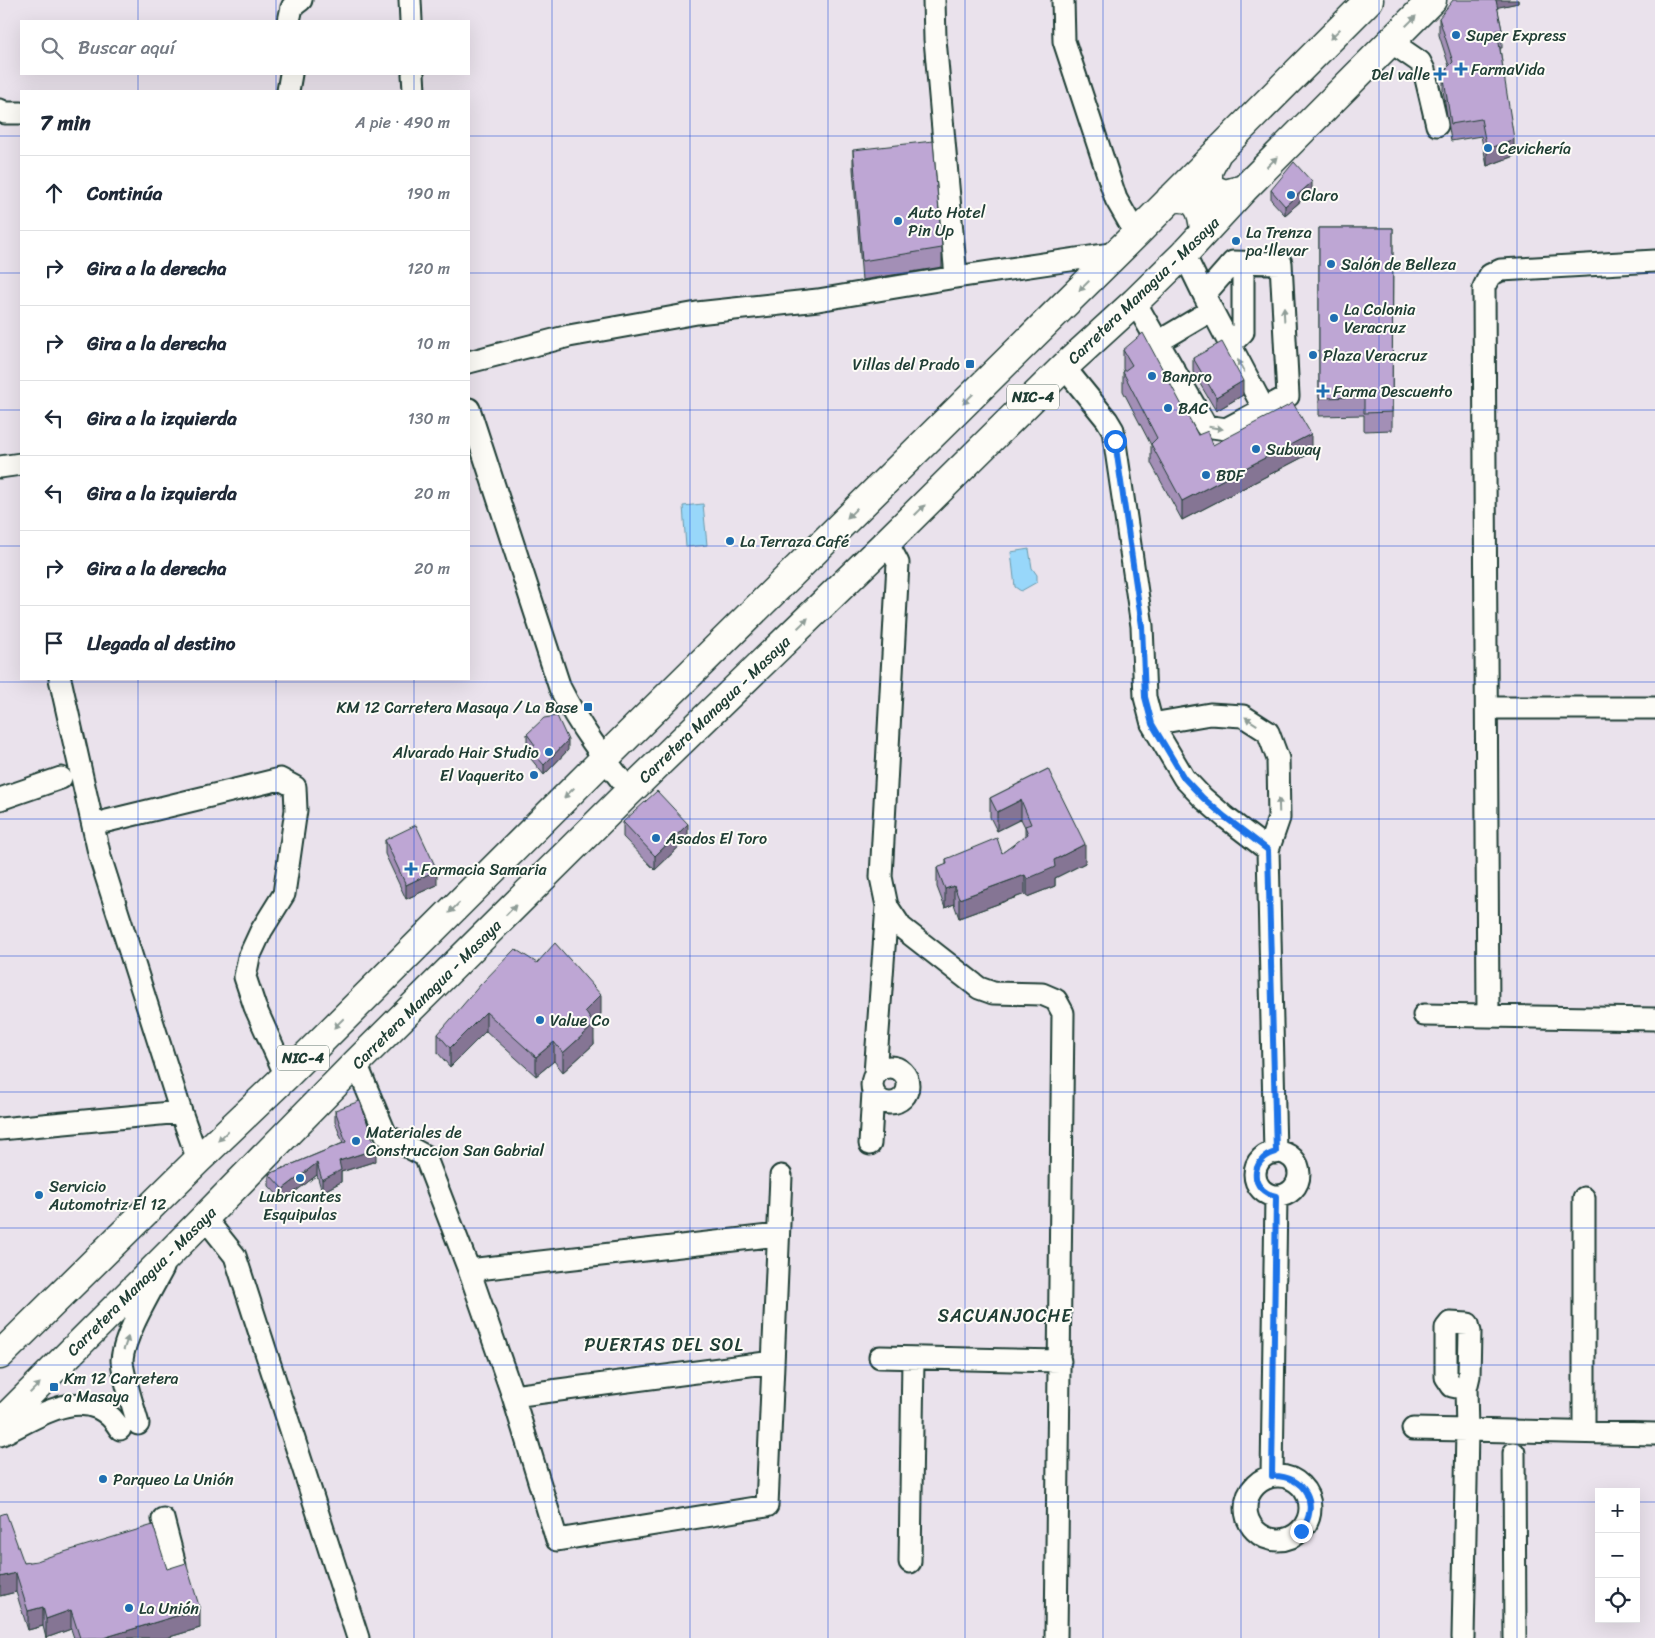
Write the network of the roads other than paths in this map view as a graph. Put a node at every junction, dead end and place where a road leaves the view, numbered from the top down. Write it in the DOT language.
graph roads {
  1 [pos="301,0"];
  2 [pos="410,0"];
  3 [pos="934,0"];
  4 [pos="1063,0"];
  5 [pos="1369,0"];
  6 [pos="1432,0"];
  7 [pos="289,20"];
  8 [pos="410,20"];
  9 [pos="1391,42"];
  10 [pos="291,75"];
  11 [pos="413,75"];
  12 [pos="288,90"];
  13 [pos="414,90"];
  14 [pos="0,110"];
  15 [pos="20,112"];
  16 [pos="1437,125"];
  17 [pos="1219,150"];
  18 [pos="1244,189"];
  19 [pos="1170,199"];
  20 [pos="1204,230"];
  21 [pos="1136,234"];
  22 [pos="1117,253"];
  23 [pos="1184,254"];
  24 [pos="1655,261"];
  25 [pos="1242,263"];
  26 [pos="956,277"];
  27 [pos="1135,302"];
  28 [pos="1208,302"];
  29 [pos="1158,342"];
  30 [pos="1230,345"];
  31 [pos="470,362"];
  32 [pos="1064,367"];
  33 [pos="1264,409"];
  34 [pos="470,412"];
  35 [pos="20,464"];
  36 [pos="0,466"];
  37 [pos="887,542"];
  38 [pos="60,680"];
  39 [pos="1488,708"];
  40 [pos="1655,708"];
  41 [pos="1152,724"];
  42 [pos="604,759"];
  43 [pos="61,778"];
  44 [pos="630,791"];
  45 [pos="0,799"];
  46 [pos="107,821"];
  47 [pos="1268,850"];
  48 [pos="887,906"];
  49 [pos="1424,1016"];
  50 [pos="1488,1016"];
  51 [pos="1655,1019"];
  52 [pos="356,1063"];
  53 [pos="292,1069"];
  54 [pos="322,1097"];
  55 [pos="260,1100"];
  56 [pos="181,1112"];
  57 [pos="297,1122"];
  58 [pos="0,1129"];
  59 [pos="870,1144"];
  60 [pos="1276,1152"];
  61 [pos="198,1160"];
  62 [pos="781,1176"];
  63 [pos="1276,1196"];
  64 [pos="1584,1198"];
  65 [pos="204,1217"];
  66 [pos="778,1235"];
  67 [pos="170,1253"];
  68 [pos="469,1270"];
  69 [pos="0,1355"];
  70 [pos="880,1357"];
  71 [pos="913,1359"];
  72 [pos="1060,1361"];
  73 [pos="773,1362"];
  74 [pos="1466,1390"];
  75 [pos="513,1396"];
  76 [pos="0,1423"];
  77 [pos="1413,1429"];
  78 [pos="1467,1430"];
  79 [pos="1584,1432"];
  80 [pos="1655,1434"];
  81 [pos="0,1435"];
  82 [pos="1514,1453"];
  83 [pos="1272,1476"];
  84 [pos="163,1519"];
  85 [pos="910,1562"];
  86 [pos="175,1565"];
  87 [pos="358,1638"];
  88 [pos="1056,1638"];
  89 [pos="1463,1638"];
  90 [pos="1515,1638"];
  1 -- 7 [label="street"];
  2 -- 8 [label="street"];
  3 -- 26 [label="street"];
  4 -- 21 [label="street"];
  5 -- 17 [label="highway, NIC-4, one-way"];
  9 -- 6 [label="highway, Carretera Managua - Masaya / NIC-4, one-way"];
  9 -- 16 [label="street"];
  18 -- 9 [label="highway, Carretera Managua - Masaya / NIC-4, one-way"];
  10 -- 12 [label="street"];
  11 -- 13 [label="street"];
  14 -- 15 [label="street"];
  17 -- 18 [label="highway"];
  17 -- 19 [label="highway, NIC-4"];
  18 -- 20 [label="highway, Carretera Managua - Masaya / NIC-4"];
  19 -- 20 [label="highway"];
  19 -- 21 [label="highway, NIC-4"];
  20 -- 23 [label="highway, Carretera Managua - Masaya / NIC-4"];
  21 -- 22 [label="highway, NIC-4"];
  22 -- 26 [label="street"];
  22 -- 42 [label="highway, NIC-4, one-way"];
  23 -- 27 [label="highway, Carretera Managua - Masaya / NIC-4"];
  23 -- 28 [label="street"];
  24 -- 39 [label="street"];
  25 -- 28 [label="street"];
  25 -- 30 [label="street"];
  33 -- 25 [label="street, one-way"];
  26 -- 31 [label="street"];
  27 -- 29 [label="street"];
  27 -- 32 [label="highway, Carretera Managua - Masaya / NIC-4"];
  28 -- 29 [label="street"];
  28 -- 30 [label="street"];
  29 -- 33 [label="street, one-way"];
  33 -- 30 [label="street, one-way"];
  37 -- 32 [label="highway, Carretera Managua - Masaya / NIC-4, one-way"];
  32 -- 41 [label="street"];
  34 -- 42 [label="street"];
  35 -- 36 [label="street"];
  44 -- 37 [label="highway, Carretera Managua - Masaya / NIC-4, one-way"];
  37 -- 48 [label="street"];
  38 -- 56 [label="street"];
  39 -- 40 [label="street"];
  39 -- 50 [label="street"];
  41 -- 47 [label="street"];
  47 -- 41 [label="street, one-way"];
  42 -- 44 [label="street"];
  42 -- 53 [label="highway, NIC-4, one-way"];
  43 -- 45 [label="street"];
  52 -- 44 [label="highway, Carretera Managua - Masaya / NIC-4, one-way"];
  46 -- 53 [label="street"];
  47 -- 60 [label="street"];
  48 -- 59 [label="street"];
  48 -- 72 [label="street"];
  49 -- 50 [label="street"];
  50 -- 51 [label="street"];
  52 -- 54 [label="highway, Carretera Managua - Masaya / NIC-4"];
  52 -- 68 [label="street"];
  53 -- 54 [label="highway"];
  53 -- 55 [label="highway, NIC-4"];
  54 -- 57 [label="highway, Carretera Managua - Masaya / NIC-4"];
  55 -- 57 [label="highway"];
  55 -- 61 [label="highway, NIC-4, one-way"];
  56 -- 58 [label="street"];
  56 -- 61 [label="street"];
  57 -- 65 [label="highway, Carretera Managua - Masaya / NIC-4"];
  60 -- 63 [label="street"];
  60 -- 63 [label="street"];
  61 -- 69 [label="highway, NIC-4"];
  62 -- 66 [label="street"];
  63 -- 83 [label="street"];
  64 -- 79 [label="street"];
  65 -- 67 [label="highway, Carretera Managua - Masaya / NIC-4"];
  65 -- 87 [label="street"];
  66 -- 68 [label="street"];
  66 -- 73 [label="street"];
  76 -- 67 [label="highway, Carretera Managua - Masaya / NIC-4, one-way"];
  81 -- 67 [label="street, one-way"];
  68 -- 75 [label="street"];
  70 -- 71 [label="street"];
  71 -- 72 [label="street"];
  71 -- 85 [label="street"];
  72 -- 88 [label="street"];
  73 -- 75 [label="street"];
  73 -- 75 [label="street"];
  74 -- 78 [label="street"];
  77 -- 78 [label="street"];
  78 -- 79 [label="street"];
  78 -- 89 [label="street"];
  79 -- 80 [label="street"];
  82 -- 90 [label="street"];
  84 -- 86 [label="street"];
}
